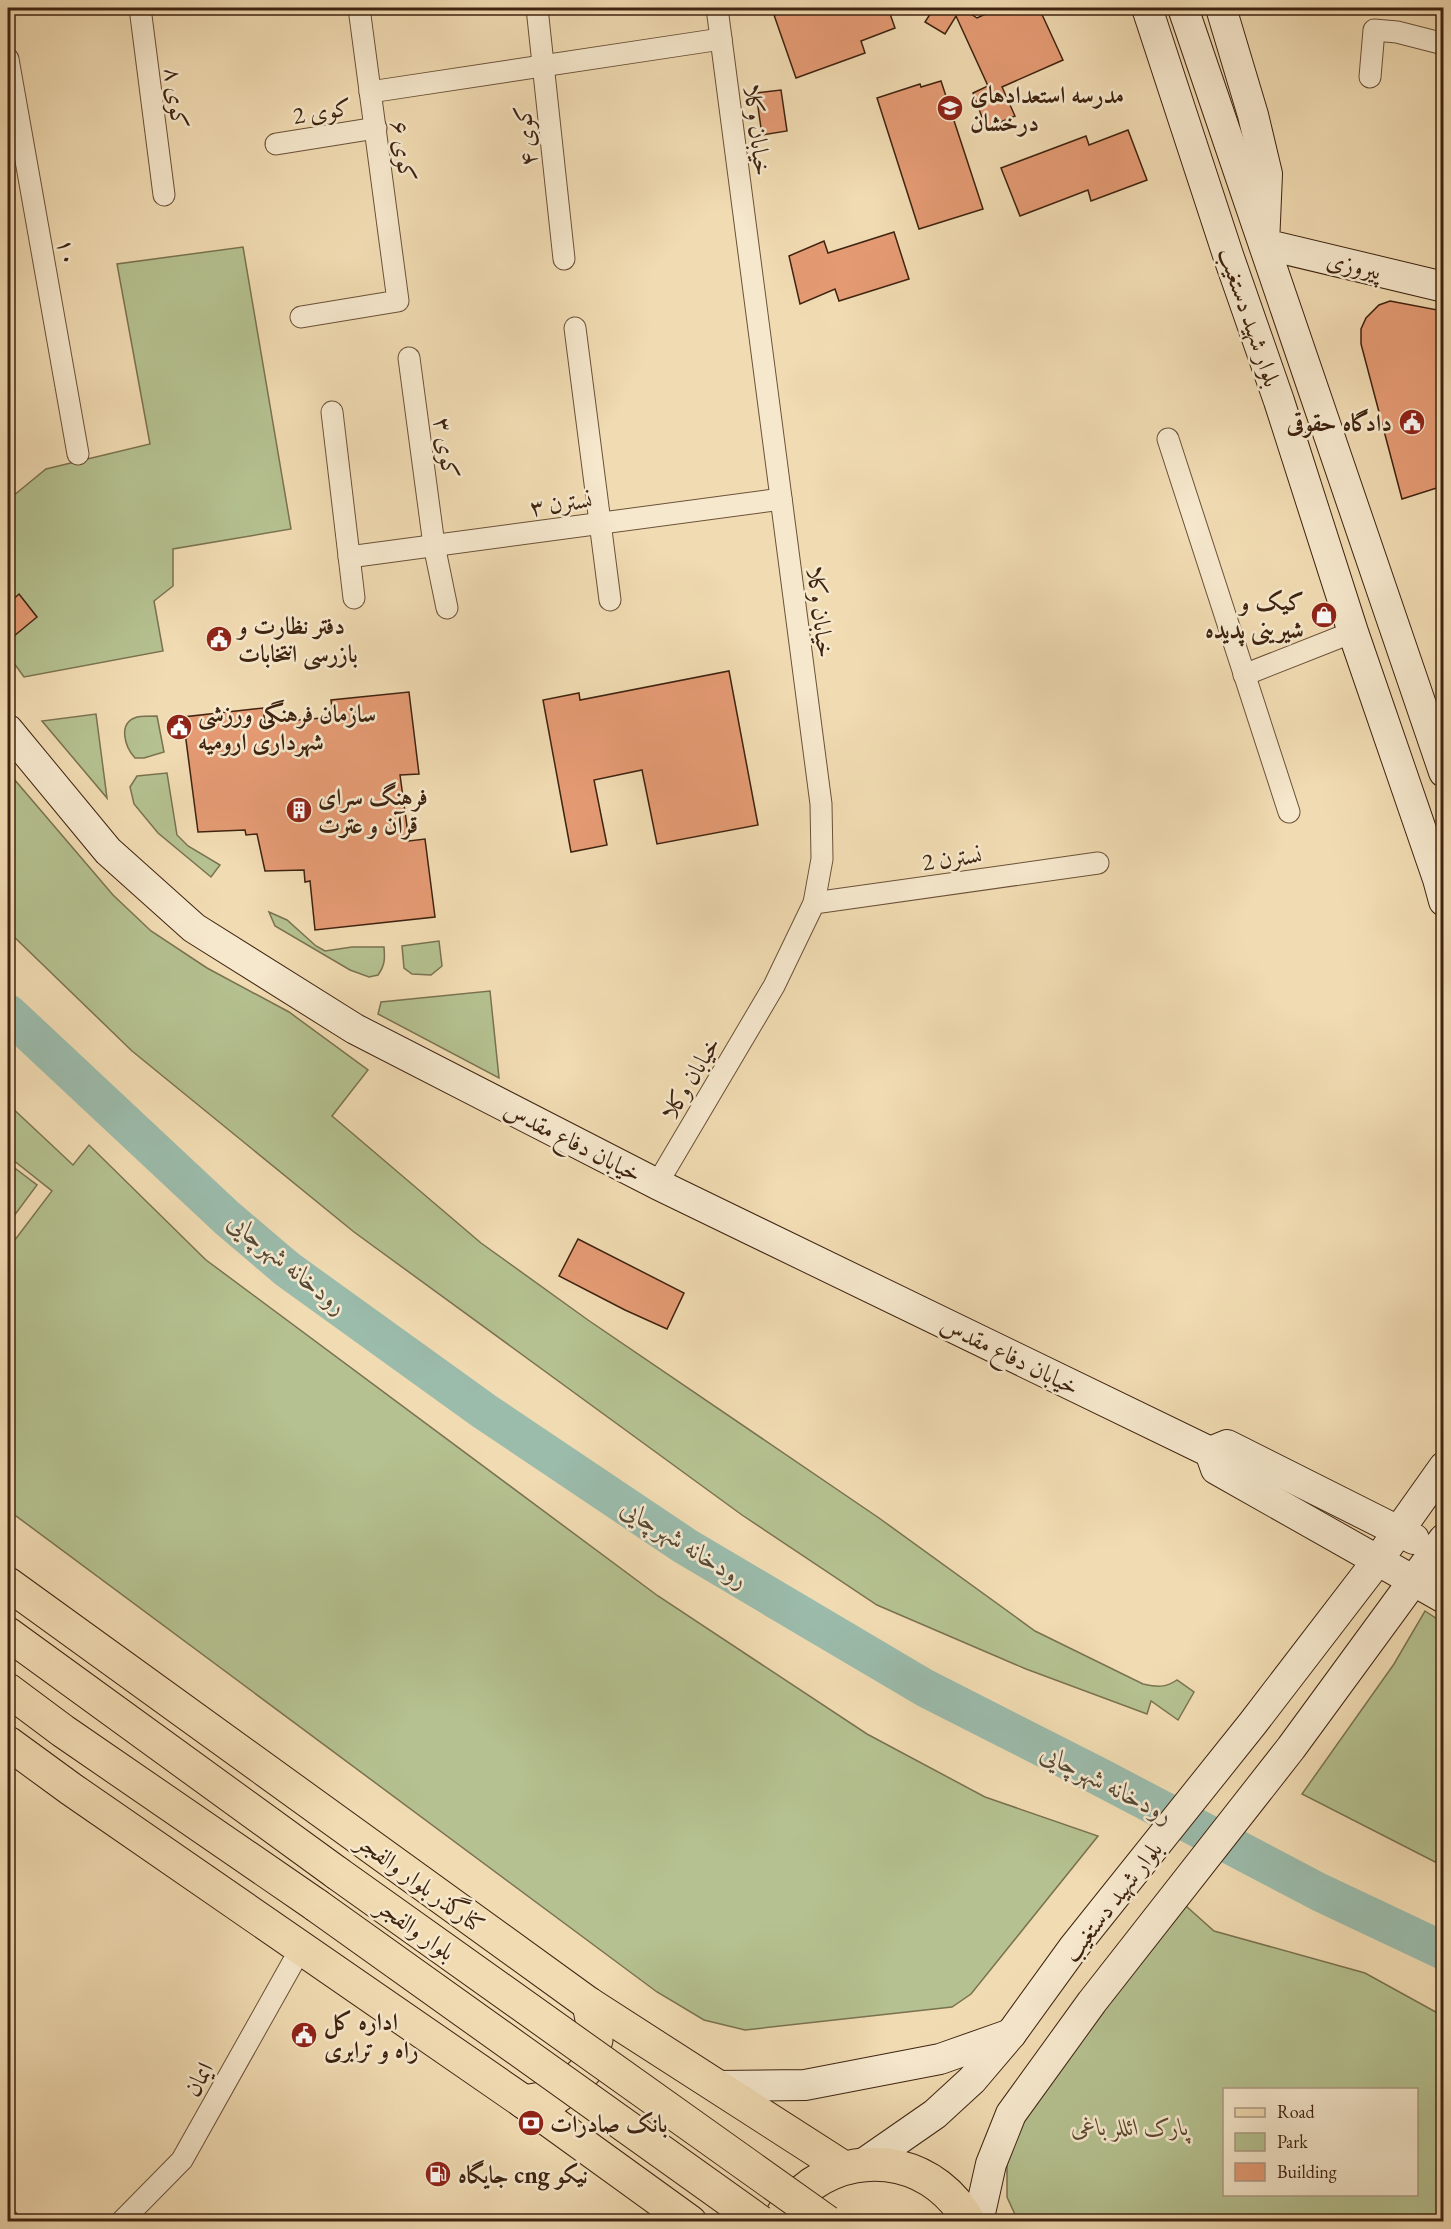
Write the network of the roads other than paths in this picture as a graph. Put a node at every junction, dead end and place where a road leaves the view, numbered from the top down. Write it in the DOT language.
graph roads {
  1 [pos="140,8"];
  2 [pos="359,8"];
  3 [pos="537,8"];
  4 [pos="717,8"];
  5 [pos="1147,8"];
  6 [pos="1183,8"];
  7 [pos="1221,8"];
  8 [pos="721,39"];
  9 [pos="1443,44"];
  10 [pos="8,59"];
  11 [pos="543,65"];
  12 [pos="1370,77"];
  13 [pos="370,92"];
  14 [pos="376,128"];
  15 [pos="276,144"];
  16 [pos="164,195"];
  17 [pos="1264,244"];
  18 [pos="564,259"];
  19 [pos="1443,287"];
  20 [pos="301,317"];
  21 [pos="575,328"];
  22 [pos="409,358"];
  23 [pos="332,412"];
  24 [pos="1168,439"];
  25 [pos="78,454"];
  26 [pos="781,499"];
  27 [pos="599,524"];
  28 [pos="434,545"];
  29 [pos="349,557"];
  30 [pos="354,598"];
  31 [pos="610,600"];
  32 [pos="447,608"];
  33 [pos="1353,632"];
  34 [pos="1244,675"];
  35 [pos="8,730"];
  36 [pos="1443,772"];
  37 [pos="1288,812"];
  38 [pos="1098,862"];
  39 [pos="1443,901"];
  40 [pos="814,903"];
  41 [pos="657,1184"];
  42 [pos="1210,1452"];
  43 [pos="1443,1467"];
  44 [pos="1399,1530"];
  45 [pos="1441,1549"];
  46 [pos="1378,1560"];
  47 [pos="1414,1580"];
  48 [pos="8,1584"];
  49 [pos="1443,1598"];
  50 [pos="8,1634"];
  51 [pos="8,1690"];
  52 [pos="8,1743"];
  53 [pos="301,1948"];
  54 [pos="589,2004"];
  55 [pos="1011,2034"];
  56 [pos="716,2086"];
  57 [pos="524,2102"];
  58 [pos="854,2166"];
  59 [pos="121,2222"];
  60 [pos="690,2222"];
  61 [pos="760,2222"];
  62 [pos="779,2222"];
  63 [pos="826,2222"];
  64 [pos="969,2222"];
  65 [pos="978,2222"];
  1 -- 16 [label="street, کوی ۸"];
  2 -- 13 [label="street, کوی ۶"];
  3 -- 11 [label="street, کوی ۴"];
  4 -- 8 [label="street, خیابان وکلا"];
  5 -- 33 [label="main road, بلوار شهید دستغیب"];
  6 -- 17 [label="main road, بلوار شهید دستغیب"];
  7 -- 17 [label="main road"];
  8 -- 11 [label="street"];
  8 -- 26 [label="street, خیابان وکلا"];
  9 -- 12 [label="street"];
  10 -- 25 [label="street, ۱۰"];
  11 -- 13 [label="street"];
  11 -- 18 [label="street, کوی ۴"];
  13 -- 14 [label="street, کوی ۶"];
  14 -- 15 [label="street, کوی 2"];
  14 -- 20 [label="street, کوی ۶"];
  17 -- 19 [label="main road, پیروزی"];
  17 -- 36 [label="main road, بلوار شهید دستغیب"];
  21 -- 27 [label="street"];
  22 -- 28 [label="street, کوی ۳"];
  23 -- 29 [label="street"];
  24 -- 34 [label="street"];
  26 -- 27 [label="street, نسترن ۳"];
  26 -- 40 [label="street, خیابان وکلا"];
  27 -- 28 [label="street, نسترن ۳"];
  27 -- 31 [label="street"];
  28 -- 29 [label="street, نسترن ۳"];
  28 -- 32 [label="street"];
  29 -- 30 [label="street"];
  33 -- 34 [label="street"];
  33 -- 39 [label="main road, بلوار شهید دستغیب"];
  34 -- 37 [label="street"];
  35 -- 41 [label="main road, خیابان دفاع مقدس"];
  38 -- 40 [label="street, نسترن 2"];
  40 -- 41 [label="street, خیابان وکلا"];
  41 -- 42 [label="main road, خیابان دفاع مقدس"];
  42 -- 44 [label="main road, خیابان دفاع مقدس"];
  42 -- 46 [label="main road, خیابان دفاع مقدس"];
  43 -- 44 [label="main road, بلوار شهید دستغیب"];
  44 -- 45 [label="main road, خیابان دفاع مقدس"];
  44 -- 46 [label="main road, بلوار شهید دستغیب"];
  45 -- 47 [label="main road, بلوار شهید دستغیب"];
  46 -- 47 [label="main road, خیابان دفاع مقدس"];
  46 -- 55 [label="main road, بلوار شهید دستغیب"];
  47 -- 49 [label="main road, خیابان دفاع مقدس"];
  47 -- 65 [label="main road, بلوار شهید دستغیب"];
  48 -- 54 [label="main road, کنارگذر بلوار والفجر"];
  50 -- 63 [label="main road, بلوار والفجر, bridge"];
  51 -- 61 [label="main road, بلوار والفجر, bridge"];
  52 -- 53 [label="main road"];
  53 -- 57 [label="main road"];
  53 -- 59 [label="street, ایمان"];
  54 -- 56 [label="main road, کنارگذر بلوار والفجر"];
  54 -- 57 [label="main road"];
  55 -- 56 [label="main road"];
  55 -- 58 [label="main road, بلوار شهید دستغیب"];
  56 -- 58 [label="main road, کنارگذر بلوار والفجر"];
  57 -- 60 [label="main road"];
  58 -- 62 [label="main road"];
  58 -- 64 [label="main road"];
}
